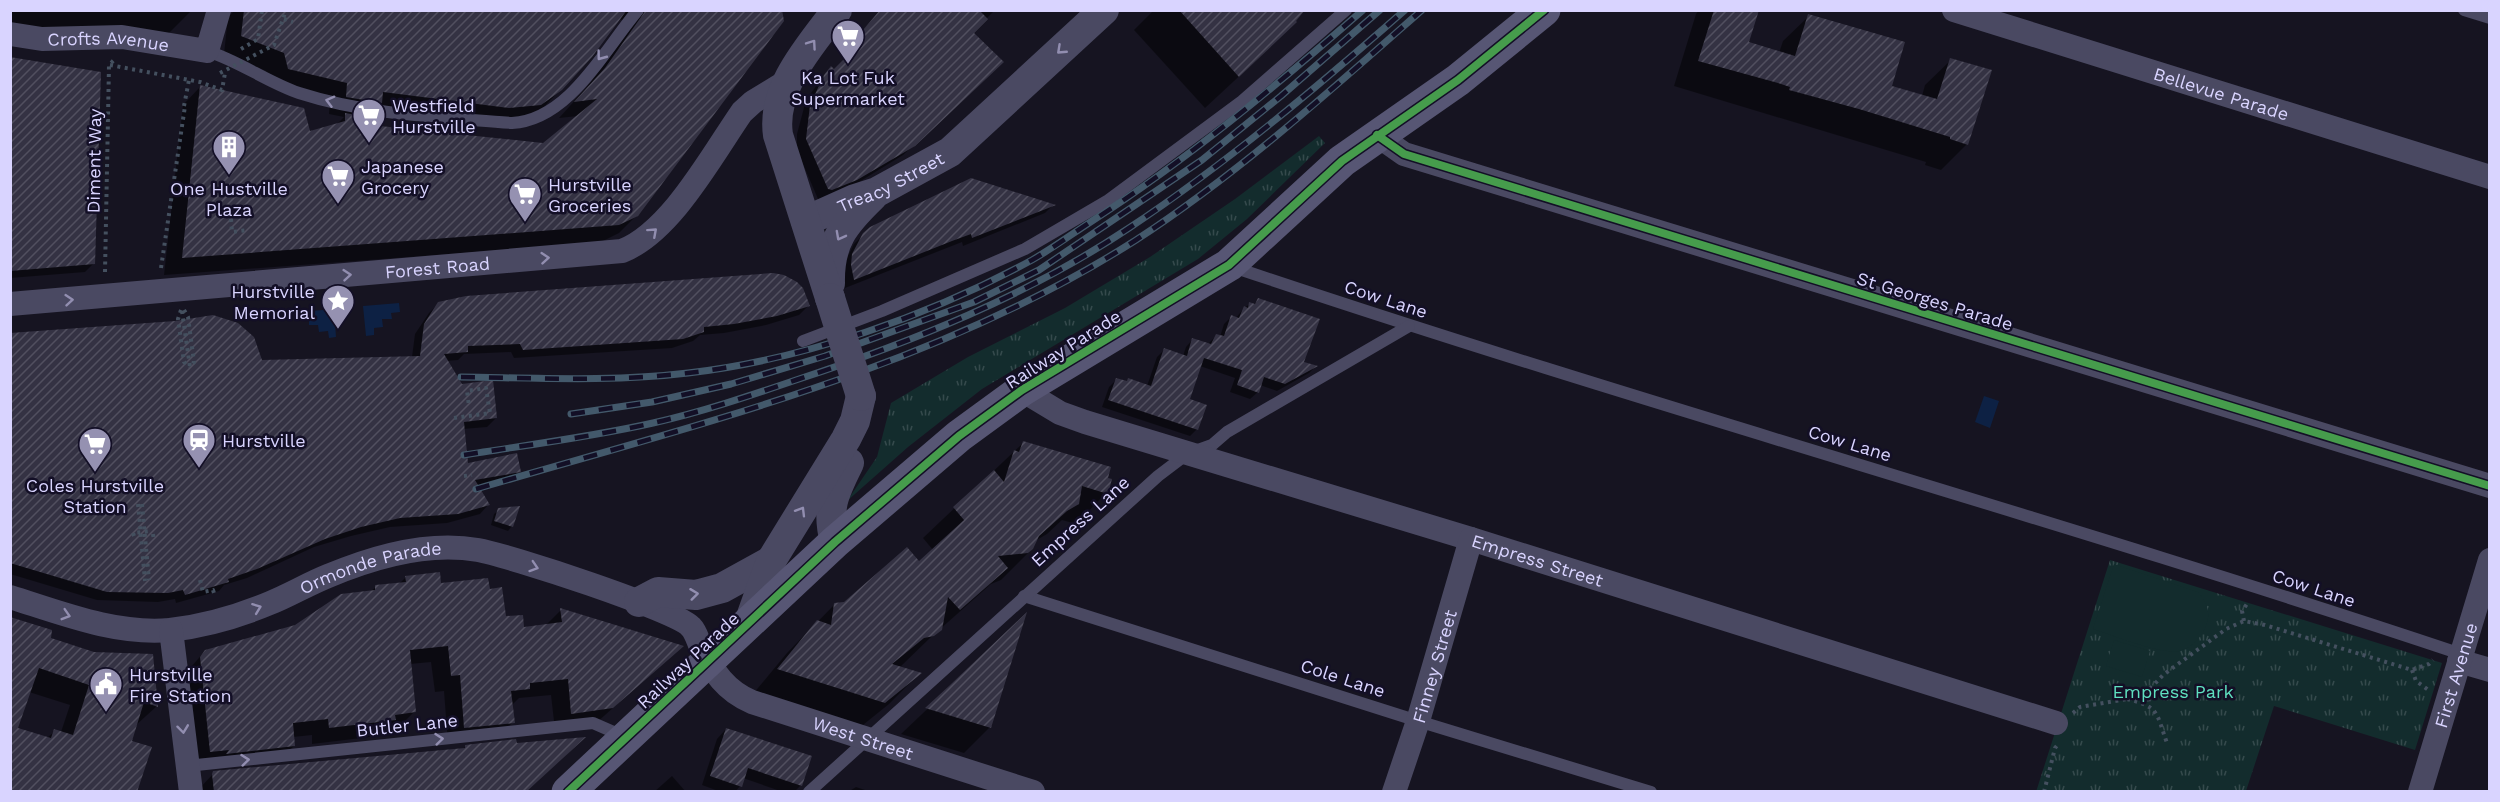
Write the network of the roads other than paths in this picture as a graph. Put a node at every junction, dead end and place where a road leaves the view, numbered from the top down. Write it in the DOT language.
graph roads {
  1 [pos="219,10"];
  2 [pos="638,10"];
  3 [pos="837,10"];
  4 [pos="1104,10"];
  5 [pos="1346,10"];
  6 [pos="1544,10"];
  7 [pos="1954,10"];
  8 [pos="2464,10"];
  9 [pos="2490,18"];
  10 [pos="10,34"];
  11 [pos="207,51"];
  12 [pos="789,80"];
  13 [pos="1377,135"];
  14 [pos="2490,177"];
  15 [pos="877,192"];
  16 [pos="806,221"];
  17 [pos="1229,265"];
  18 [pos="830,297"];
  19 [pos="10,304"];
  20 [pos="1409,326"];
  21 [pos="803,341"];
  22 [pos="1022,390"];
  23 [pos="861,396"];
  24 [pos="1187,454"];
  25 [pos="2490,486"];
  26 [pos="1471,539"];
  27 [pos="835,542"];
  28 [pos="2490,560"];
  29 [pos="771,561"];
  30 [pos="1024,596"];
  31 [pos="10,597"];
  32 [pos="639,602"];
  33 [pos="749,623"];
  34 [pos="171,630"];
  35 [pos="2455,654"];
  36 [pos="709,662"];
  37 [pos="2490,670"];
  38 [pos="1418,721"];
  39 [pos="2063,727"];
  40 [pos="627,738"];
  41 [pos="867,739"];
  42 [pos="187,766"];
  43 [pos="191,792"];
  44 [pos="568,792"];
  45 [pos="809,792"];
  46 [pos="1033,792"];
  47 [pos="1394,792"];
  48 [pos="1651,792"];
  49 [pos="2420,792"];
  1 -- 11 [label="street"];
  2 -- 11 [label="lane, one-way"];
  12 -- 3 [label="street, Forest Road, one-way"];
  4 -- 15 [label="street, Treacy Street, one-way"];
  5 -- 21 [label="lane"];
  6 -- 13 [label="main road, Railway Parade"];
  7 -- 14 [label="street, Bellevue Parade"];
  8 -- 9 [label="lane"];
  10 -- 11 [label="street, Crofts Avenue"];
  12 -- 16 [label="street, Forest Road"];
  19 -- 12 [label="street, Forest Road, one-way"];
  13 -- 17 [label="main road, Railway Parade"];
  13 -- 25 [label="street, St Georges Parade"];
  15 -- 16 [label="street, Treacy Street"];
  15 -- 18 [label="street, one-way"];
  16 -- 18 [label="street"];
  17 -- 20 [label="lane, Cow Lane"];
  17 -- 22 [label="main road, Railway Parade"];
  18 -- 23 [label="street, bridge"];
  20 -- 24 [label="lane, Empress Lane"];
  20 -- 35 [label="lane, Cow Lane"];
  22 -- 24 [label="street, Empress Street"];
  22 -- 27 [label="main road, Railway Parade"];
  23 -- 27 [label="street"];
  29 -- 23 [label="street, one-way"];
  24 -- 26 [label="street, Empress Street"];
  24 -- 30 [label="lane, Empress Lane"];
  26 -- 38 [label="street, Finney Street"];
  26 -- 39 [label="street, Empress Street"];
  27 -- 33 [label="main road, Railway Parade"];
  28 -- 35 [label="street, First Avenue"];
  32 -- 29 [label="street, one-way"];
  29 -- 33 [label="street"];
  30 -- 38 [label="lane, Cole Lane"];
  30 -- 41 [label="lane, Empress Lane"];
  31 -- 34 [label="street, Ormonde Parade, one-way"];
  34 -- 32 [label="street, Ormonde Parade, one-way"];
  32 -- 36 [label="street, Ormonde Parade"];
  33 -- 36 [label="main road, Railway Parade"];
  34 -- 42 [label="street, one-way"];
  35 -- 37 [label="street"];
  35 -- 49 [label="street, First Avenue"];
  36 -- 40 [label="main road, Railway Parade"];
  36 -- 41 [label="street, West Street"];
  38 -- 47 [label="street, Finney Street"];
  38 -- 48 [label="lane, Cole Lane"];
  42 -- 40 [label="lane, Butler Lane, one-way"];
  40 -- 44 [label="main road, Railway Parade"];
  41 -- 45 [label="lane, Empress Lane"];
  41 -- 46 [label="street, West Street"];
  42 -- 43 [label="street"];
}
